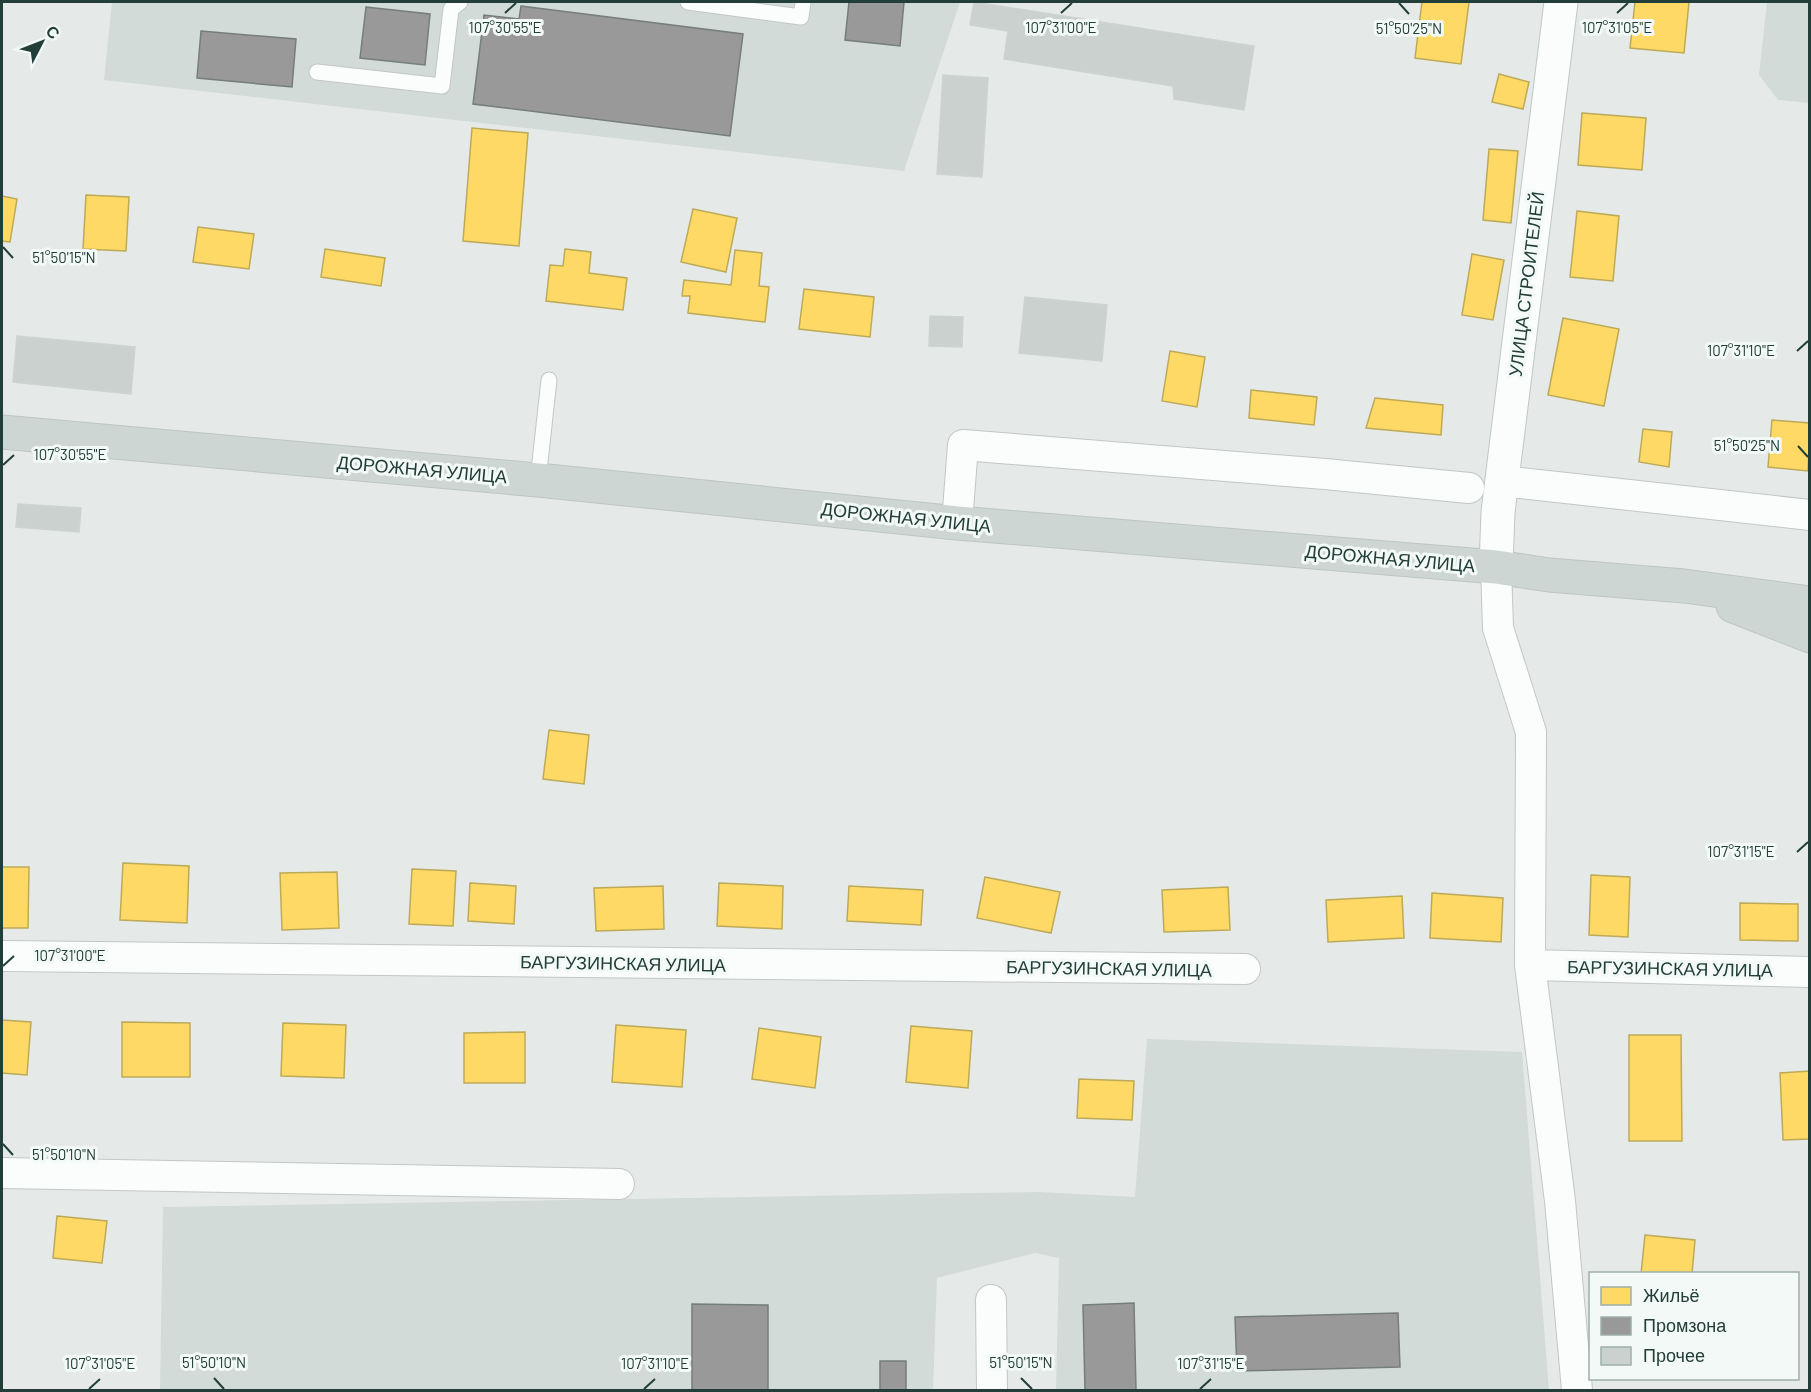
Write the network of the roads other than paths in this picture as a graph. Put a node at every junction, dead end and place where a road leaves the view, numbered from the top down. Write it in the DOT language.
graph roads {
  1 [pos="460,2"];
  2 [pos="688,2"];
  3 [pos="694,2"];
  4 [pos="803,2"];
  5 [pos="1561,2"];
  6 [pos="317,72"];
  7 [pos="549,380"];
  8 [pos="2,432"];
  9 [pos="538,480"];
  10 [pos="1502,481"];
  11 [pos="1469,488"];
  12 [pos="1809,515"];
  13 [pos="957,522"];
  14 [pos="1496,567"];
  15 [pos="1684,586"];
  16 [pos="1809,603"];
  17 [pos="1809,636"];
  18 [pos="2,956"];
  19 [pos="1530,965"];
  20 [pos="1245,969"];
  21 [pos="1809,972"];
  22 [pos="2,1173"];
  23 [pos="619,1184"];
  24 [pos="991,1300"];
  25 [pos="992,1390"];
  26 [pos="1576,1390"];
  1 -- 6 [label="lane"];
  2 -- 3 [label="lane"];
  3 -- 4 [label="lane"];
  5 -- 10 [label="street, УЛИЦА СТРОИТЕЛЕЙ"];
  7 -- 9 [label="lane"];
  8 -- 9 [label="main road, ДОРОЖНАЯ УЛИЦА"];
  9 -- 13 [label="main road, ДОРОЖНАЯ УЛИЦА"];
  10 -- 12 [label="street"];
  10 -- 14 [label="street, УЛИЦА СТРОИТЕЛЕЙ"];
  11 -- 13 [label="street"];
  13 -- 14 [label="main road, ДОРОЖНАЯ УЛИЦА"];
  14 -- 15 [label="main road, ДОРОЖНАЯ УЛИЦА"];
  14 -- 19 [label="street"];
  15 -- 16 [label="main road, ДОРОЖНАЯ УЛИЦА"];
  15 -- 17 [label="main road"];
  18 -- 20 [label="street, БАРГУЗИНСКАЯ УЛИЦА"];
  19 -- 21 [label="street, БАРГУЗИНСКАЯ УЛИЦА"];
  19 -- 26 [label="street"];
  22 -- 23 [label="street"];
  24 -- 25 [label="street"];
}
